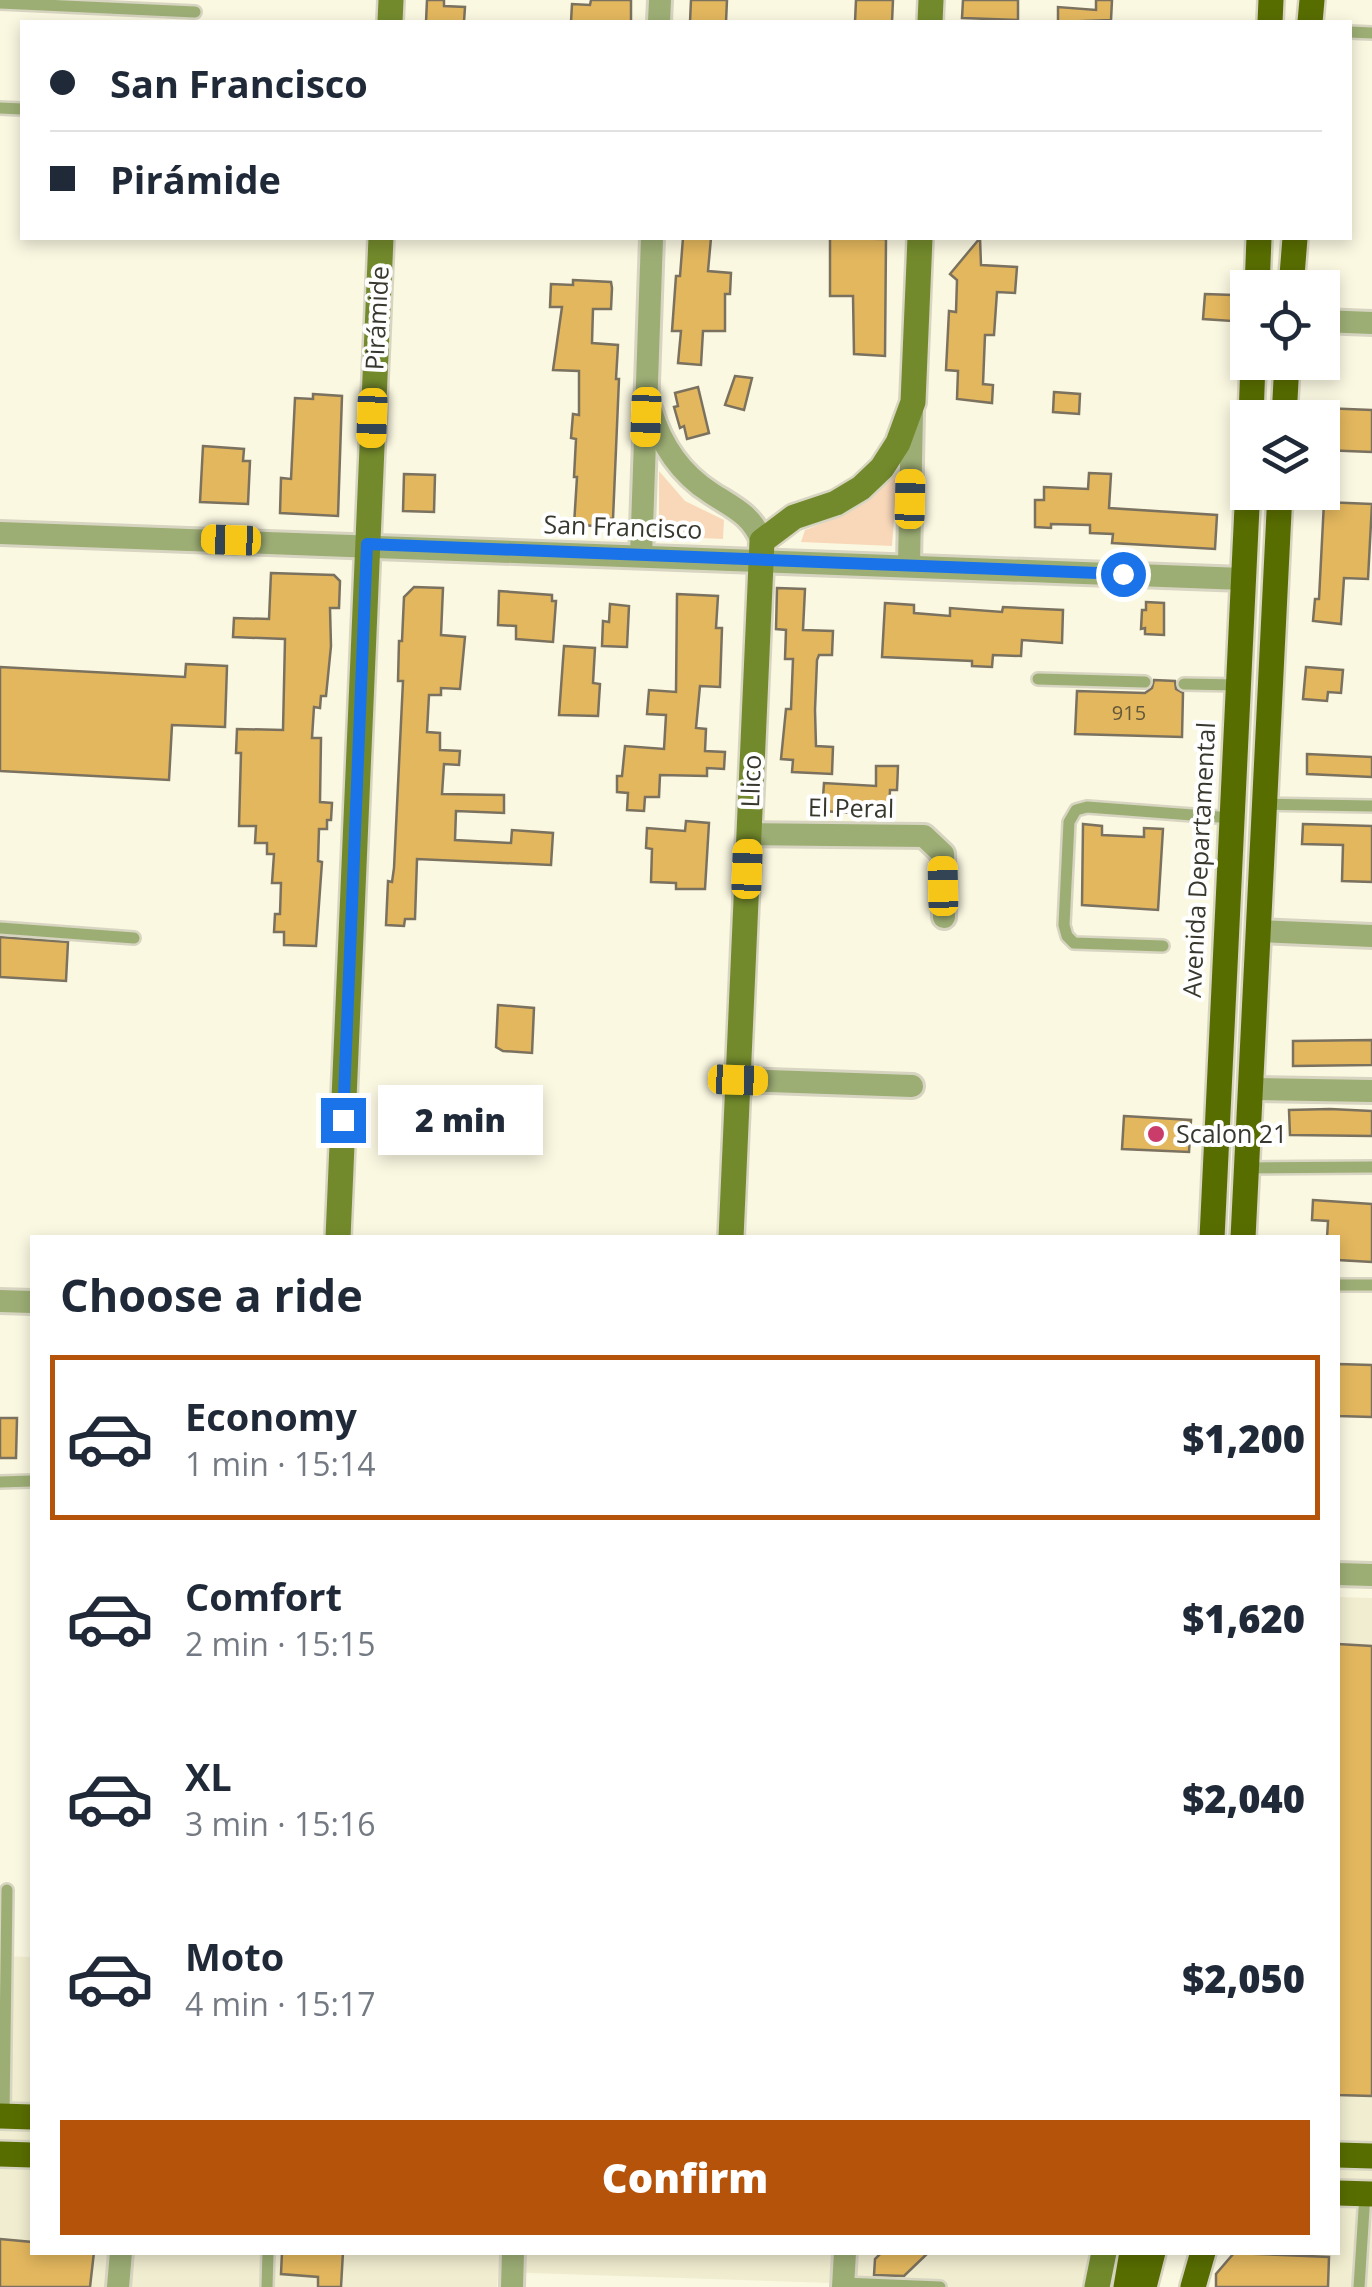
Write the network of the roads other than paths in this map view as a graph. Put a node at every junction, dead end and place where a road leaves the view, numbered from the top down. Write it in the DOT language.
graph roads {
  1 [pos="0,3"];
  2 [pos="195,12"];
  3 [pos="380,240"];
  4 [pos="652,240"];
  5 [pos="920,240"];
  6 [pos="1259,240"];
  7 [pos="1295,240"];
  8 [pos="1258,270"];
  9 [pos="1293,270"];
  10 [pos="1340,322"];
  11 [pos="1372,323"];
  12 [pos="647,389"];
  13 [pos="912,402"];
  14 [pos="1247,510"];
  15 [pos="1279,510"];
  16 [pos="0,533"];
  17 [pos="367,544"];
  18 [pos="761,550"];
  19 [pos="641,556"];
  20 [pos="909,564"];
  21 [pos="1243,578"];
  22 [pos="1038,678"];
  23 [pos="1145,682"];
  24 [pos="1184,684"];
  25 [pos="1238,685"];
  26 [pos="1264,804"];
  27 [pos="1372,806"];
  28 [pos="1232,818"];
  29 [pos="748,834"];
  30 [pos="944,917"];
  31 [pos="0,928"];
  32 [pos="1258,932"];
  33 [pos="1372,936"];
  34 [pos="134,938"];
  35 [pos="1162,946"];
  36 [pos="738,1080"];
  37 [pos="912,1086"];
  38 [pos="1252,1089"];
  39 [pos="1372,1092"];
  40 [pos="1372,1166"];
  41 [pos="1247,1168"];
  42 [pos="338,1235"];
  43 [pos="731,1235"];
  44 [pos="1212,1235"];
  45 [pos="1243,1235"];
  46 [pos="1372,1284"];
  47 [pos="1340,1285"];
  48 [pos="0,1301"];
  49 [pos="30,1302"];
  50 [pos="30,1481"];
  51 [pos="0,1482"];
  52 [pos="1340,1574"];
  53 [pos="1372,1575"];
  54 [pos="7,1890"];
  55 [pos="2,2116"];
  56 [pos="30,2117"];
  57 [pos="0,2154"];
  58 [pos="30,2155"];
  59 [pos="1340,2155"];
  60 [pos="1372,2156"];
  61 [pos="1340,2193"];
  62 [pos="1368,2194"];
  63 [pos="121,2255"];
  64 [pos="268,2255"];
  65 [pos="513,2255"];
  66 [pos="845,2255"];
  67 [pos="1103,2255"];
  68 [pos="1131,2255"];
  69 [pos="1152,2255"];
  70 [pos="1203,2255"];
  71 [pos="843,2285"];
  72 [pos="118,2287"];
  73 [pos="268,2287"];
  74 [pos="512,2287"];
  75 [pos="940,2287"];
  76 [pos="1096,2287"];
  77 [pos="1126,2287"];
  78 [pos="1144,2287"];
  79 [pos="1193,2287"];
  80 [pos="1358,2287"];
  1 -- 2 [label="lane"];
  3 -- 17 [label="street, Pirámide"];
  4 -- 12 [label="street"];
  5 -- 13 [label="street"];
  6 -- 8 [label="main road"];
  7 -- 9 [label="main road"];
  10 -- 11 [label="street"];
  12 -- 18 [label="street"];
  12 -- 19 [label="street"];
  13 -- 18 [label="street"];
  13 -- 20 [label="street"];
  14 -- 21 [label="main road, Avenida Departamental"];
  15 -- 26 [label="main road"];
  16 -- 17 [label="street, San Francisco"];
  17 -- 19 [label="street, San Francisco"];
  17 -- 42 [label="street, Pirámide"];
  18 -- 19 [label="street, San Francisco"];
  18 -- 20 [label="street, San Francisco"];
  18 -- 29 [label="street, Llico"];
  20 -- 21 [label="street, San Francisco"];
  21 -- 25 [label="main road, Avenida Departamental"];
  22 -- 23 [label="lane"];
  24 -- 25 [label="lane"];
  25 -- 28 [label="main road, Avenida Departamental"];
  26 -- 27 [label="lane"];
  26 -- 32 [label="main road"];
  28 -- 35 [label="lane"];
  28 -- 44 [label="main road, Avenida Departamental"];
  29 -- 30 [label="street, El Peral"];
  29 -- 36 [label="street, Llico"];
  31 -- 34 [label="lane"];
  32 -- 33 [label="street"];
  32 -- 38 [label="main road"];
  36 -- 37 [label="street"];
  36 -- 43 [label="street, Llico"];
  38 -- 39 [label="street"];
  38 -- 41 [label="main road"];
  40 -- 41 [label="lane"];
  41 -- 45 [label="main road"];
  46 -- 47 [label="lane"];
  48 -- 49 [label="street"];
  50 -- 51 [label="lane"];
  52 -- 53 [label="street"];
  54 -- 55 [label="lane"];
  55 -- 56 [label="main road"];
  57 -- 58 [label="main road"];
  59 -- 60 [label="main road"];
  61 -- 62 [label="main road"];
  62 -- 80 [label="lane"];
  63 -- 72 [label="street"];
  64 -- 73 [label="lane"];
  65 -- 74 [label="street"];
  66 -- 71 [label="street"];
  67 -- 76 [label="street"];
  68 -- 77 [label="main road"];
  69 -- 78 [label="main road"];
  70 -- 79 [label="main road"];
  71 -- 75 [label="lane"];
}
